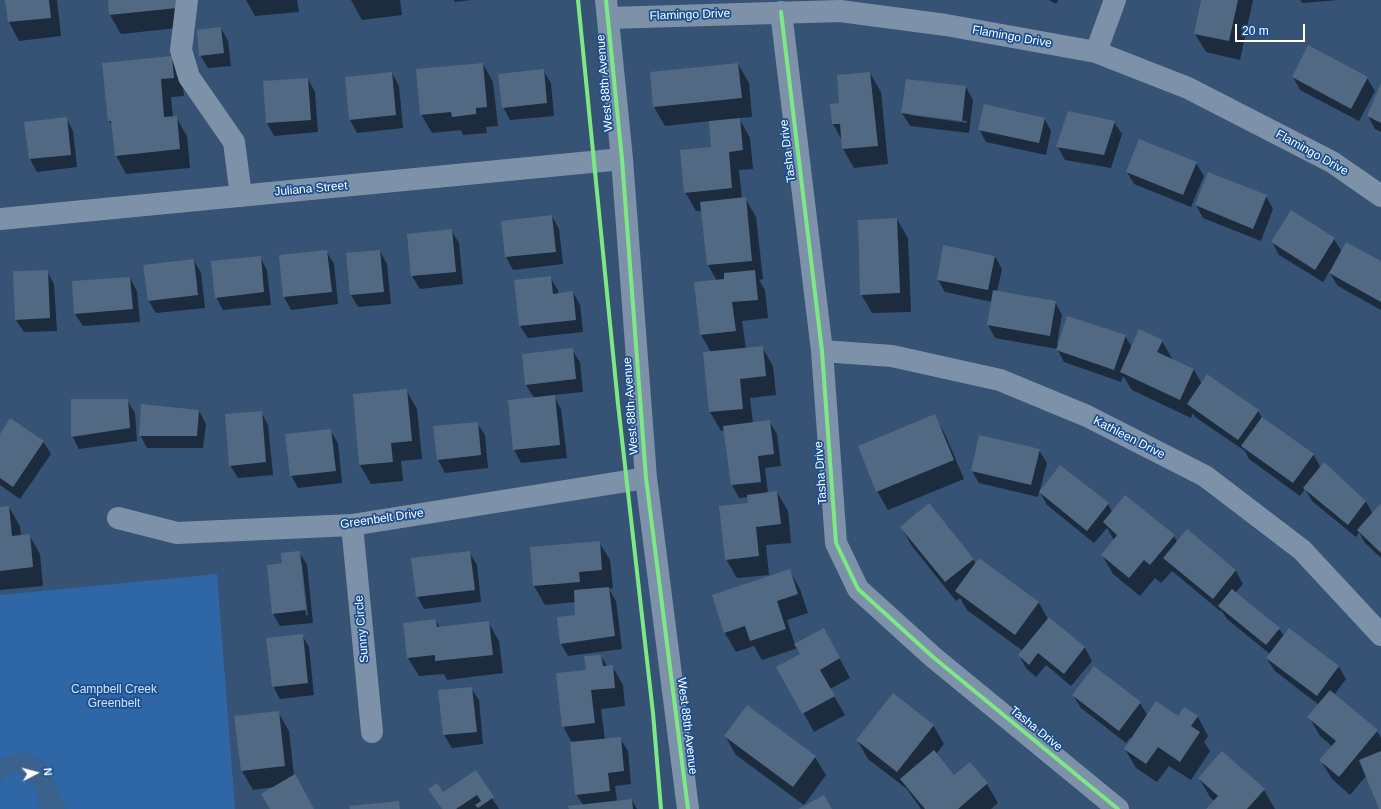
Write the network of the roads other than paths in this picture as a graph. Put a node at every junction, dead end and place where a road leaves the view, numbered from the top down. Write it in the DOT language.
graph roads {
  1 [pos="188,0"];
  2 [pos="1115,0"];
  3 [pos="608,9"];
  4 [pos="781,12"];
  5 [pos="1096,52"];
  6 [pos="622,159"];
  7 [pos="241,196"];
  8 [pos="1381,196"];
  9 [pos="0,219"];
  10 [pos="822,351"];
  11 [pos="646,478"];
  12 [pos="118,518"];
  13 [pos="352,525"];
  14 [pos="1381,635"];
  15 [pos="372,732"];
  16 [pos="688,809"];
  17 [pos="1118,809"];
  1 -- 7 [label="street"];
  2 -- 5 [label="street"];
  3 -- 4 [label="street, Flamingo Drive"];
  3 -- 6 [label="street, West 88th Avenue"];
  4 -- 5 [label="street, Flamingo Drive"];
  4 -- 10 [label="street, Tasha Drive"];
  5 -- 8 [label="street, Flamingo Drive"];
  6 -- 7 [label="street, Juliana Street"];
  6 -- 11 [label="street, West 88th Avenue"];
  7 -- 9 [label="street, Juliana Street"];
  10 -- 14 [label="street, Kathleen Drive"];
  10 -- 17 [label="street, Tasha Drive"];
  11 -- 13 [label="street, Greenbelt Drive"];
  11 -- 16 [label="street, West 88th Avenue"];
  12 -- 13 [label="street, Greenbelt Drive"];
  13 -- 15 [label="street, Sunny Circle"];
}
